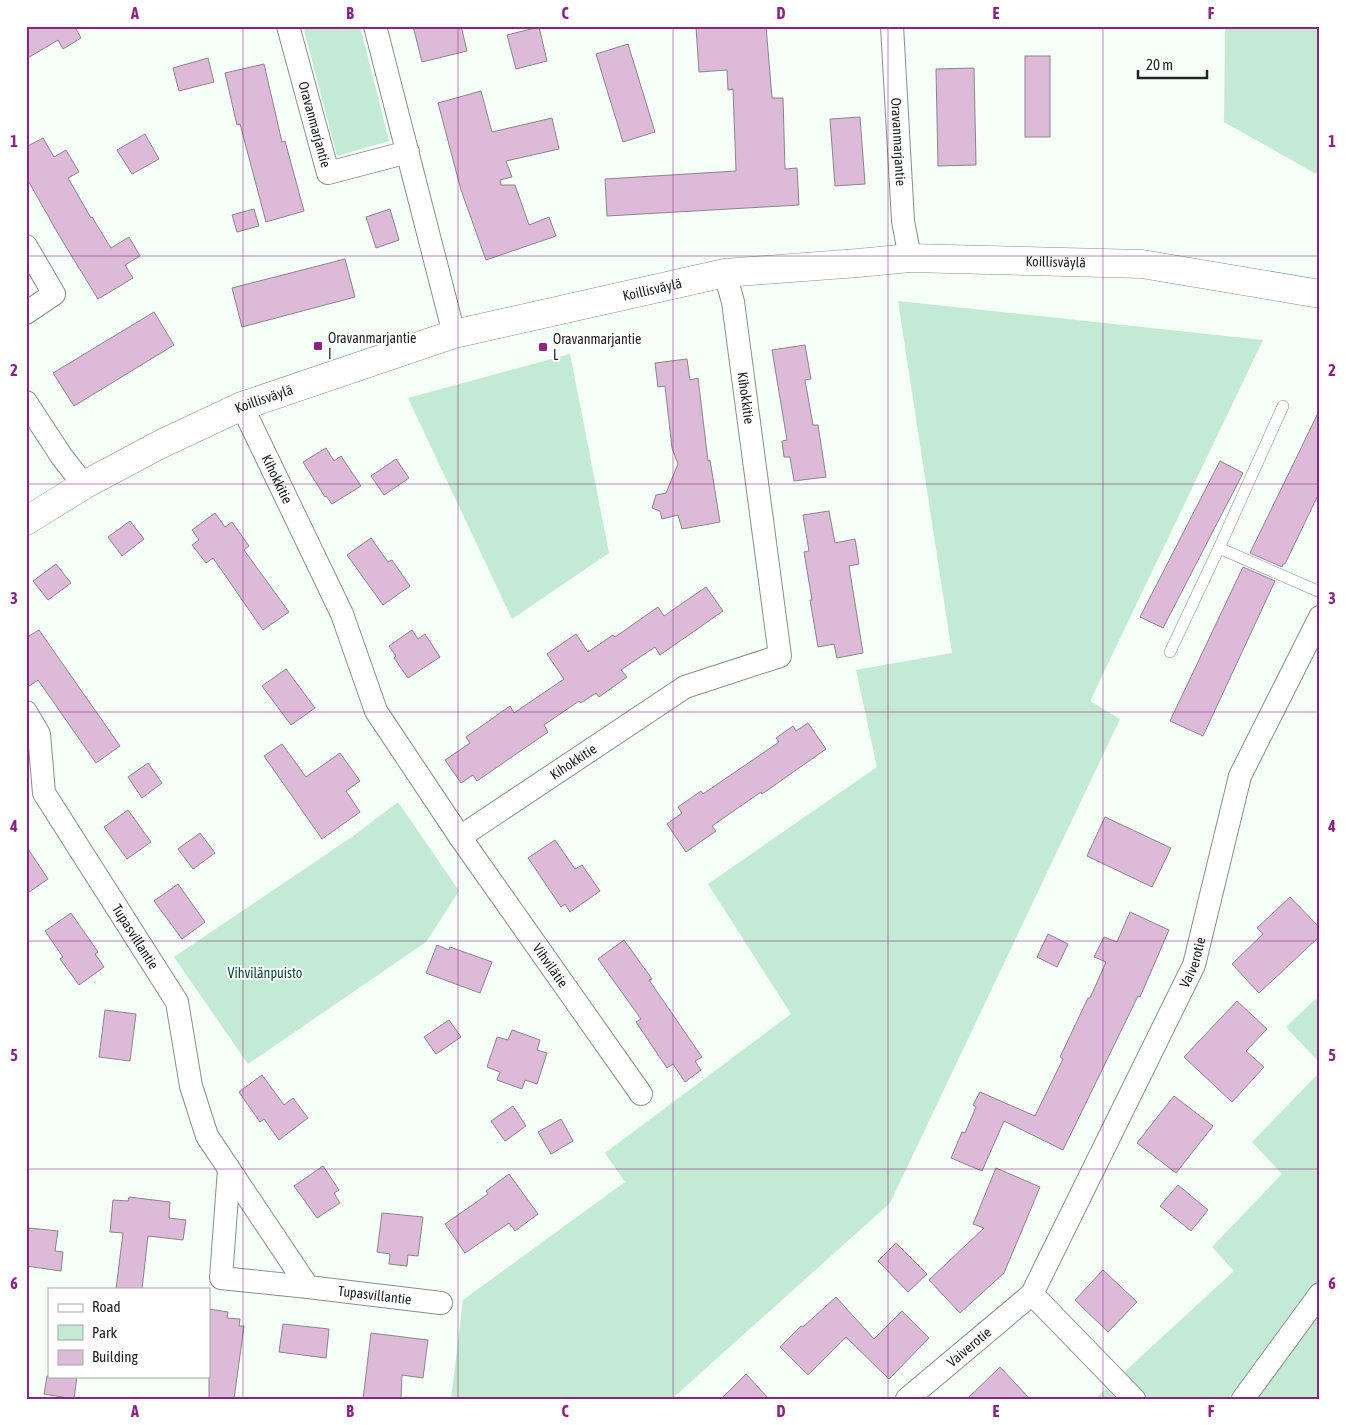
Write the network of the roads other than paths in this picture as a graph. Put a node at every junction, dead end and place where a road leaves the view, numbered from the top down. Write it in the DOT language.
graph roads {
  1 [pos="288,26"];
  2 [pos="376,26"];
  3 [pos="892,26"];
  4 [pos="408,152"];
  5 [pos="26,246"];
  6 [pos="910,258"];
  7 [pos="725,273"];
  8 [pos="1320,294"];
  9 [pos="26,313"];
  10 [pos="454,334"];
  11 [pos="26,402"];
  12 [pos="242,406"];
  13 [pos="1283,406"];
  14 [pos="84,485"];
  15 [pos="26,521"];
  16 [pos="1219,548"];
  17 [pos="1320,592"];
  18 [pos="1320,617"];
  19 [pos="1170,652"];
  20 [pos="26,712"];
  21 [pos="460,838"];
  22 [pos="641,1094"];
  23 [pos="229,1169"];
  24 [pos="308,1286"];
  25 [pos="1032,1294"];
  26 [pos="1320,1294"];
  27 [pos="440,1303"];
  28 [pos="907,1399"];
  29 [pos="1134,1399"];
  30 [pos="1243,1399"];
  1 -- 4 [label="street, Oravanmarjantie"];
  2 -- 4 [label="street"];
  3 -- 6 [label="street, Oravanmarjantie"];
  4 -- 10 [label="street"];
  5 -- 9 [label="street"];
  6 -- 7 [label="street, Koillisväylä"];
  6 -- 8 [label="street, Koillisväylä"];
  7 -- 10 [label="street, Koillisväylä"];
  7 -- 21 [label="street, Kihokkitie"];
  10 -- 12 [label="street, Koillisväylä"];
  11 -- 14 [label="street"];
  12 -- 14 [label="street, Koillisväylä"];
  12 -- 21 [label="street, Kihokkitie"];
  13 -- 16 [label="lane"];
  14 -- 15 [label="street, Koillisväylä"];
  16 -- 17 [label="lane"];
  16 -- 19 [label="lane"];
  18 -- 25 [label="street, Vaiverotie"];
  20 -- 23 [label="street, Tupasvillantie"];
  21 -- 22 [label="street, Vihvilätie"];
  23 -- 24 [label="street, Tupasvillantie"];
  23 -- 24 [label="street, Tupasvillantie"];
  24 -- 27 [label="street, Tupasvillantie"];
  25 -- 28 [label="street, Vaiverotie"];
  25 -- 29 [label="street"];
  26 -- 30 [label="street"];
}
